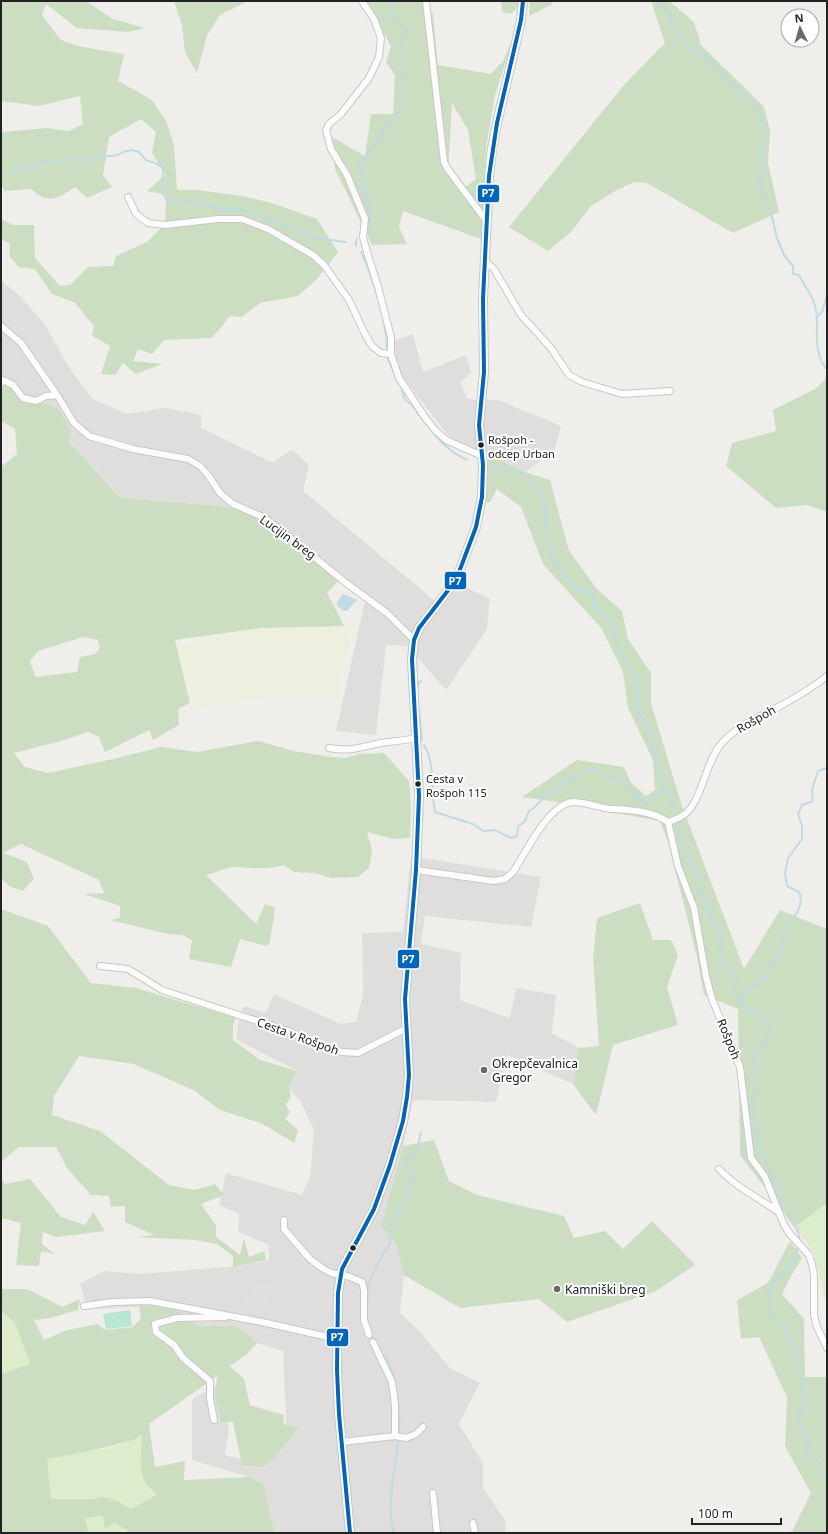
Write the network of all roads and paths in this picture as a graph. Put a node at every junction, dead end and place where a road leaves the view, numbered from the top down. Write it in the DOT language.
graph roads {
  1 [pos="362,1"];
  2 [pos="426,1"];
  3 [pos="522,1"];
  4 [pos="128,197"];
  5 [pos="487,220"];
  6 [pos="486,262"];
  7 [pos="1,326"];
  8 [pos="391,354"];
  9 [pos="1,383"];
  10 [pos="670,391"];
  11 [pos="57,395"];
  12 [pos="482,456"];
  13 [pos="414,640"];
  14 [pos="827,676"];
  15 [pos="415,738"];
  16 [pos="329,748"];
  17 [pos="673,820"];
  18 [pos="416,870"];
  19 [pos="100,966"];
  20 [pos="407,1028"];
  21 [pos="719,1169"];
  22 [pos="779,1212"];
  23 [pos="284,1220"];
  24 [pos="341,1276"];
  25 [pos="84,1306"];
  26 [pos="231,1317"];
  27 [pos="369,1335"];
  28 [pos="337,1340"];
  29 [pos="373,1342"];
  30 [pos="827,1348"];
  31 [pos="214,1420"];
  32 [pos="423,1427"];
  33 [pos="395,1436"];
  34 [pos="342,1442"];
  35 [pos="433,1493"];
  36 [pos="473,1523"];
  37 [pos="350,1533"];
  38 [pos="437,1533"];
  39 [pos="475,1533"];
  1 -- 8 [label="street"];
  2 -- 5 [label="street"];
  3 -- 5 [label="street"];
  4 -- 8 [label="street"];
  5 -- 6 [label="street"];
  6 -- 10 [label="street"];
  6 -- 12 [label="street"];
  7 -- 11 [label="street, Lucijin breg"];
  8 -- 12 [label="street"];
  9 -- 11 [label="street"];
  11 -- 13 [label="street, Lucijin breg"];
  12 -- 13 [label="street"];
  13 -- 15 [label="street"];
  14 -- 17 [label="street, Rošpoh"];
  15 -- 16 [label="street"];
  15 -- 18 [label="street"];
  17 -- 18 [label="street"];
  17 -- 22 [label="street, Rošpoh"];
  18 -- 20 [label="street"];
  19 -- 20 [label="street, Cesta v Rošpoh"];
  20 -- 24 [label="street"];
  21 -- 22 [label="street"];
  22 -- 30 [label="street, Rošpoh"];
  23 -- 24 [label="street"];
  24 -- 27 [label="street"];
  24 -- 28 [label="street"];
  25 -- 26 [label="street"];
  26 -- 28 [label="street"];
  26 -- 31 [label="street"];
  28 -- 34 [label="street"];
  29 -- 33 [label="street"];
  32 -- 33 [label="street"];
  33 -- 34 [label="street"];
  34 -- 37 [label="street"];
  35 -- 38 [label="street"];
  36 -- 39 [label="street"];
}
